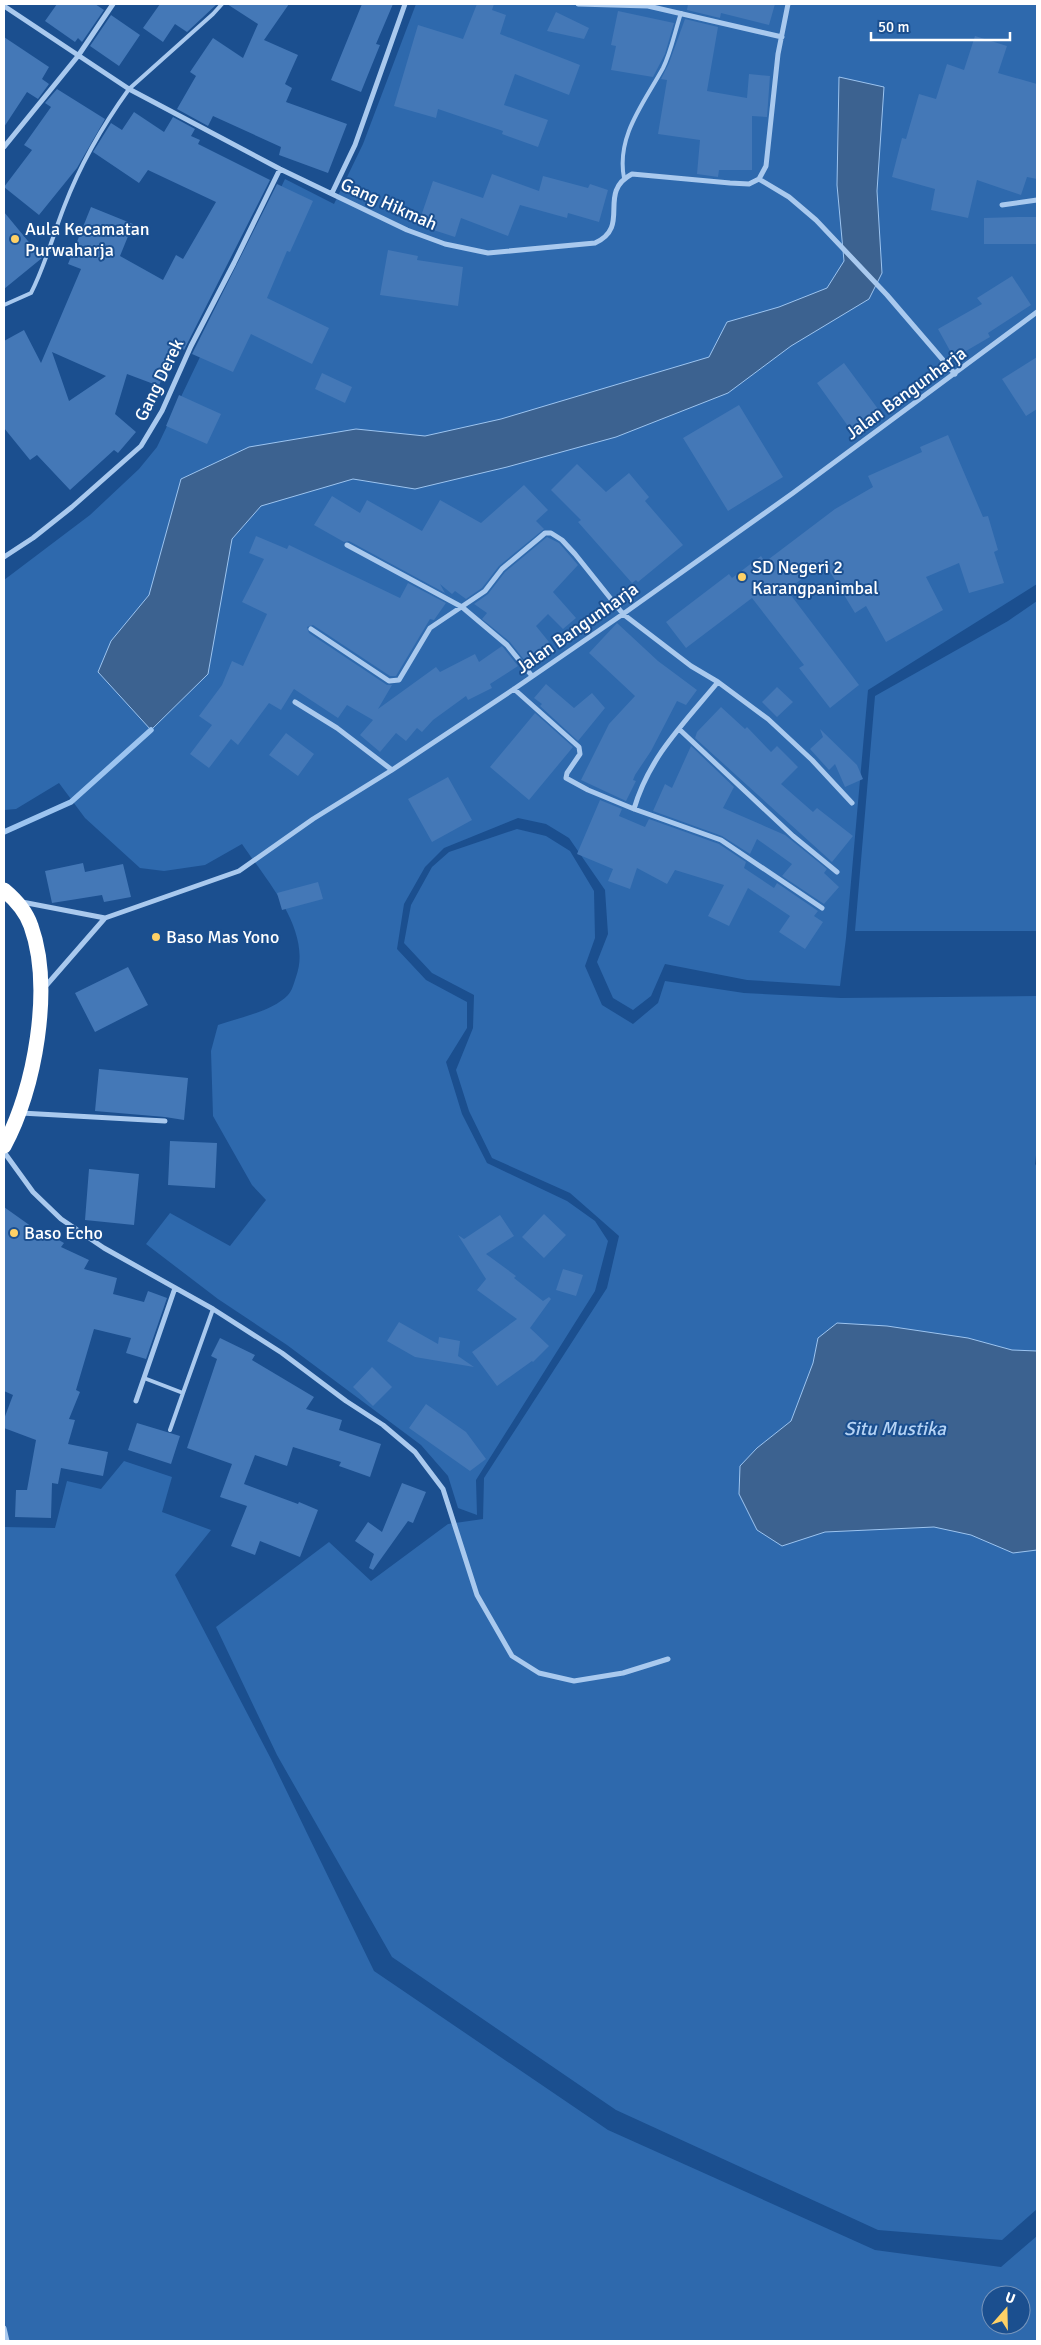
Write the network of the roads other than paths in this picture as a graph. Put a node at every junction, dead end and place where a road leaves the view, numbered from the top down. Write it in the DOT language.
graph roads {
  1 [pos="113,4"];
  2 [pos="222,4"];
  3 [pos="406,4"];
  4 [pos="578,4"];
  5 [pos="788,4"];
  6 [pos="4,6"];
  7 [pos="681,13"];
  8 [pos="782,37"];
  9 [pos="78,56"];
  10 [pos="129,88"];
  11 [pos="4,148"];
  12 [pos="280,168"];
  13 [pos="624,178"];
  14 [pos="759,179"];
  15 [pos="332,193"];
  16 [pos="1037,200"];
  17 [pos="1002,205"];
  18 [pos="4,305"];
  19 [pos="1037,312"];
  20 [pos="956,374"];
  21 [pos="347,545"];
  22 [pos="4,557"];
  23 [pos="462,607"];
  24 [pos="622,614"];
  25 [pos="311,629"];
  26 [pos="532,676"];
  27 [pos="718,682"];
  28 [pos="514,689"];
  29 [pos="295,702"];
  30 [pos="679,729"];
  31 [pos="392,770"];
  32 [pos="852,803"];
  33 [pos="634,810"];
  34 [pos="837,872"];
  35 [pos="4,890"];
  36 [pos="18,902"];
  37 [pos="822,908"];
  38 [pos="105,918"];
  39 [pos="40,992"];
  40 [pos="18,1113"];
  41 [pos="166,1121"];
  42 [pos="4,1146"];
  43 [pos="4,1152"];
  44 [pos="175,1288"];
  45 [pos="213,1309"];
  46 [pos="144,1378"];
  47 [pos="182,1393"];
  48 [pos="136,1401"];
  49 [pos="170,1430"];
  50 [pos="668,1659"];
  51 [pos="4,2328"];
  52 [pos="7,2341"];
  1 -- 9 [label="street"];
  2 -- 10 [label="lane"];
  3 -- 15 [label="street"];
  4 -- 7 [label="street"];
  5 -- 8 [label="street"];
  6 -- 9 [label="street, Gang Hikmah"];
  7 -- 8 [label="street"];
  7 -- 13 [label="lane"];
  8 -- 14 [label="street"];
  9 -- 10 [label="street, Gang Hikmah"];
  9 -- 11 [label="street"];
  10 -- 12 [label="street, Gang Hikmah"];
  10 -- 18 [label="lane"];
  12 -- 15 [label="street, Gang Hikmah"];
  12 -- 22 [label="street, Gang Derek"];
  13 -- 14 [label="street"];
  13 -- 15 [label="street, Gang Hikmah"];
  14 -- 20 [label="street"];
  16 -- 17 [label="street"];
  19 -- 20 [label="street, Jalan Bangunharja"];
  20 -- 24 [label="street, Jalan Bangunharja"];
  21 -- 23 [label="street"];
  23 -- 24 [label="street"];
  23 -- 25 [label="street"];
  23 -- 26 [label="street"];
  24 -- 26 [label="street, Jalan Bangunharja"];
  24 -- 27 [label="street"];
  26 -- 28 [label="street, Jalan Bangunharja"];
  27 -- 30 [label="street"];
  27 -- 32 [label="street"];
  28 -- 31 [label="street, Jalan Bangunharja"];
  28 -- 33 [label="street"];
  29 -- 31 [label="street"];
  30 -- 33 [label="street"];
  30 -- 34 [label="street"];
  31 -- 38 [label="street, Jalan Bangunharja"];
  33 -- 37 [label="street"];
  35 -- 36 [label="highway"];
  36 -- 38 [label="street"];
  36 -- 39 [label="highway"];
  38 -- 39 [label="street"];
  39 -- 40 [label="highway"];
  40 -- 41 [label="street"];
  40 -- 42 [label="highway"];
  43 -- 44 [label="street"];
  44 -- 45 [label="street"];
  44 -- 46 [label="street"];
  45 -- 47 [label="lane"];
  45 -- 50 [label="street"];
  46 -- 47 [label="lane"];
  46 -- 48 [label="street"];
  47 -- 49 [label="lane"];
  51 -- 52 [label="street"];
}
